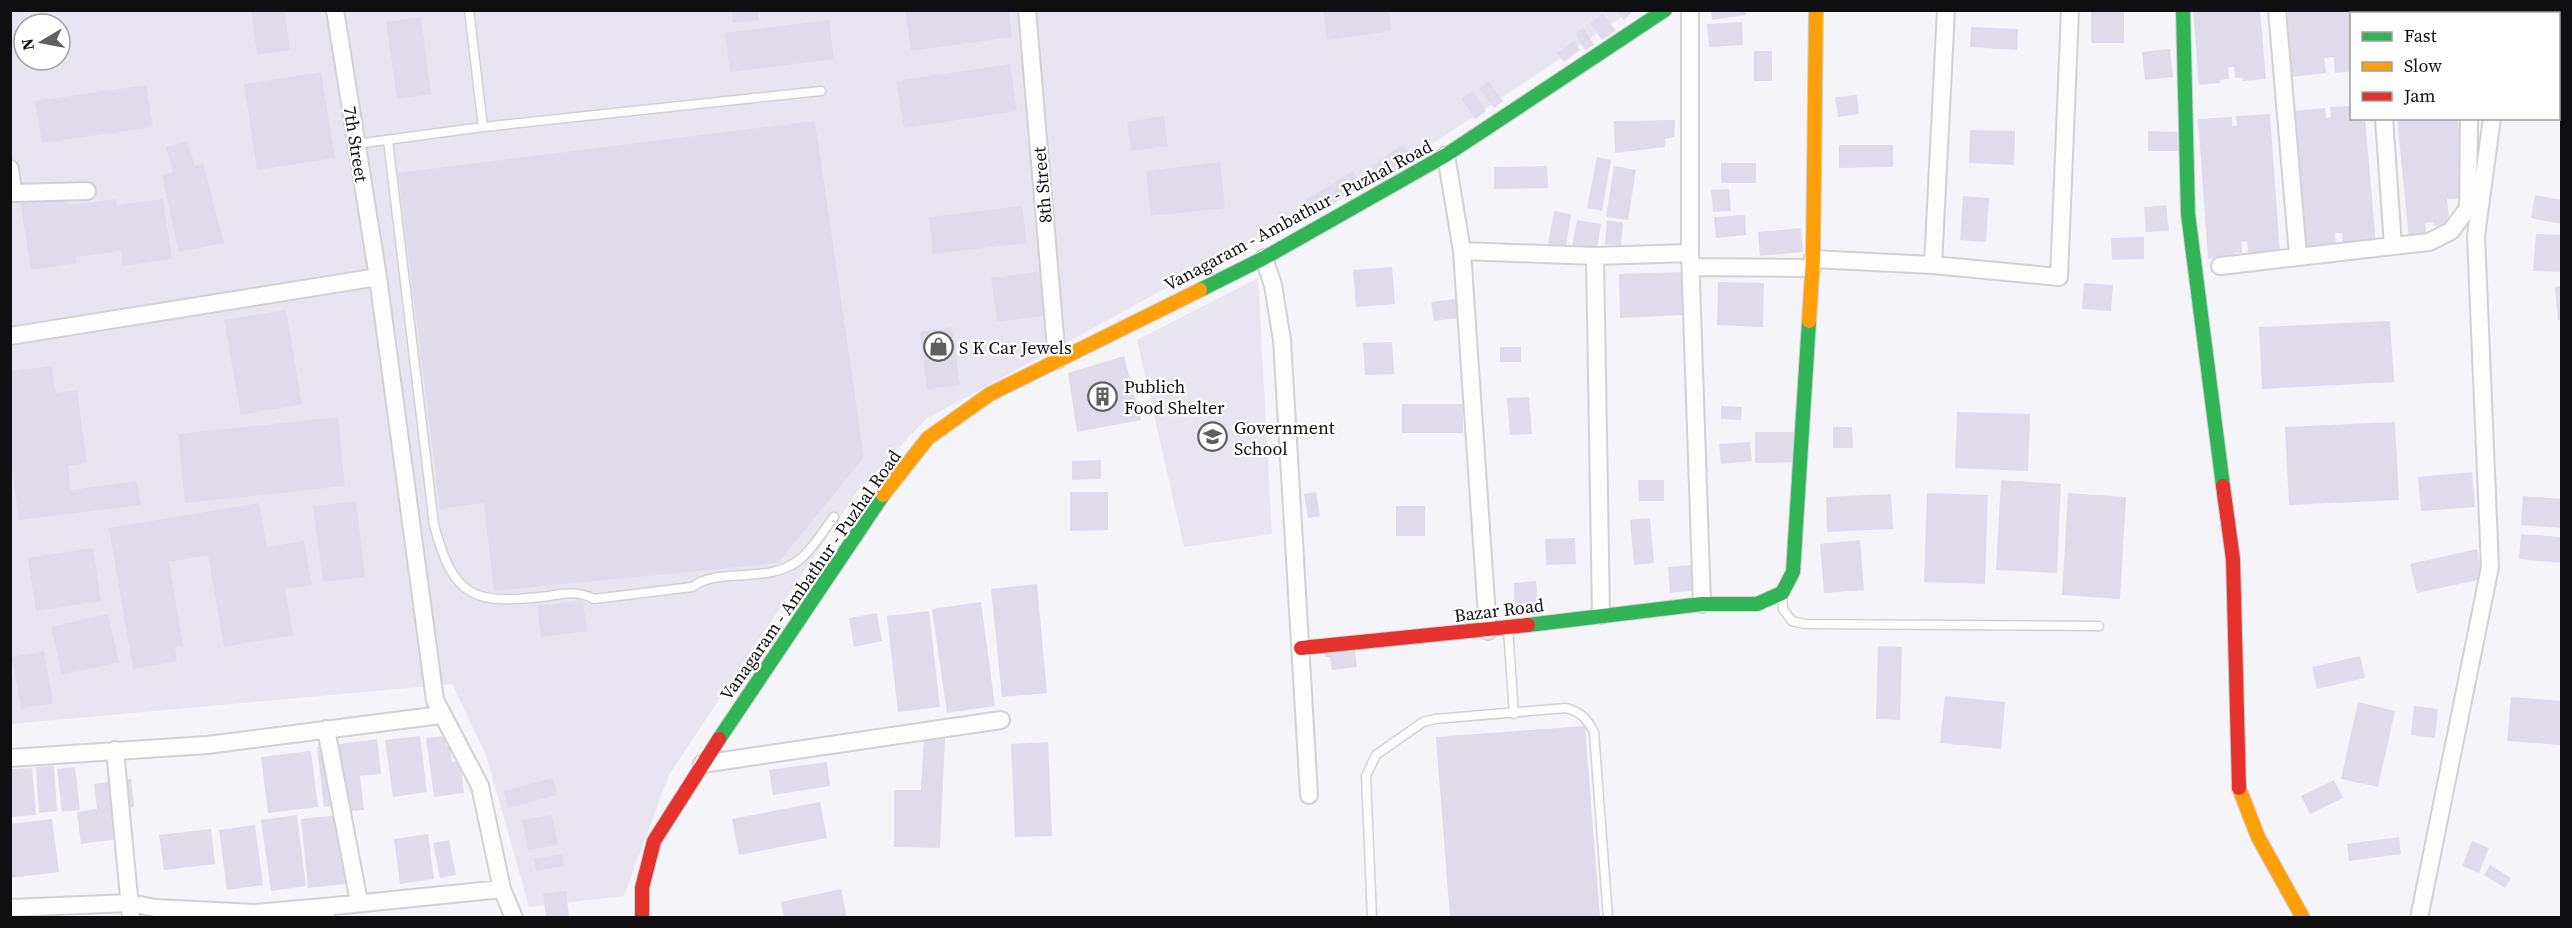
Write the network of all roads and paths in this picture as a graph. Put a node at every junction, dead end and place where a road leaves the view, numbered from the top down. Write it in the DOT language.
graph roads {
  1 [pos="335,10"];
  2 [pos="470,10"];
  3 [pos="1027,10"];
  4 [pos="1665,10"];
  5 [pos="1690,10"];
  6 [pos="1816,10"];
  7 [pos="1946,10"];
  8 [pos="2070,10"];
  9 [pos="2183,10"];
  10 [pos="2277,10"];
  11 [pos="821,91"];
  12 [pos="2384,120"];
  13 [pos="2469,120"];
  14 [pos="2492,120"];
  15 [pos="483,127"];
  16 [pos="388,140"];
  17 [pos="356,144"];
  18 [pos="1446,155"];
  19 [pos="10,169"];
  20 [pos="87,191"];
  21 [pos="2393,246"];
  22 [pos="1462,251"];
  23 [pos="2298,255"];
  24 [pos="1595,256"];
  25 [pos="1264,258"];
  26 [pos="1690,260"];
  27 [pos="1813,263"];
  28 [pos="1933,265"];
  29 [pos="2220,266"];
  30 [pos="378,277"];
  31 [pos="10,336"];
  32 [pos="1057,360"];
  33 [pos="834,517"];
  34 [pos="1782,593"];
  35 [pos="1702,604"];
  36 [pos="1601,615"];
  37 [pos="2099,626"];
  38 [pos="1508,628"];
  39 [pos="1488,631"];
  40 [pos="1301,648"];
  41 [pos="1514,714"];
  42 [pos="441,715"];
  43 [pos="1001,720"];
  44 [pos="326,729"];
  45 [pos="115,750"];
  46 [pos="10,758"];
  47 [pos="702,764"];
  48 [pos="1309,795"];
  49 [pos="502,890"];
  50 [pos="358,902"];
  51 [pos="10,908"];
  52 [pos="130,910"];
  53 [pos="325,912"];
  54 [pos="514,918"];
  55 [pos="642,918"];
  56 [pos="1372,918"];
  57 [pos="1608,918"];
  58 [pos="2303,918"];
  59 [pos="2419,918"];
  1 -- 17 [label="street, 7th Street"];
  2 -- 15 [label="lane"];
  3 -- 32 [label="street, 8th Street"];
  4 -- 18 [label="street, Vanagaram - Ambathur - Puzhal Road"];
  5 -- 26 [label="street"];
  6 -- 27 [label="street"];
  7 -- 28 [label="street"];
  8 -- 28 [label="street"];
  9 -- 58 [label="street"];
  10 -- 23 [label="street"];
  11 -- 15 [label="lane"];
  12 -- 21 [label="street"];
  13 -- 21 [label="street"];
  14 -- 59 [label="street"];
  15 -- 16 [label="lane"];
  16 -- 17 [label="lane"];
  16 -- 33 [label="lane"];
  17 -- 30 [label="street, 7th Street"];
  18 -- 22 [label="street"];
  18 -- 25 [label="street, Vanagaram - Ambathur - Puzhal Road"];
  19 -- 20 [label="street"];
  21 -- 23 [label="street"];
  22 -- 24 [label="street"];
  22 -- 39 [label="street"];
  23 -- 29 [label="street"];
  24 -- 26 [label="street"];
  24 -- 36 [label="street"];
  25 -- 32 [label="street, Vanagaram - Ambathur - Puzhal Road"];
  25 -- 40 [label="street"];
  26 -- 27 [label="street"];
  26 -- 35 [label="street"];
  27 -- 28 [label="street"];
  27 -- 34 [label="street"];
  30 -- 31 [label="street"];
  30 -- 42 [label="street, 7th Street"];
  32 -- 47 [label="street, Vanagaram - Ambathur - Puzhal Road"];
  34 -- 35 [label="street, Bazar Road"];
  34 -- 37 [label="lane"];
  35 -- 36 [label="street, Bazar Road"];
  36 -- 38 [label="street, Bazar Road"];
  38 -- 39 [label="street, Bazar Road"];
  38 -- 41 [label="lane"];
  39 -- 40 [label="street, Bazar Road"];
  40 -- 48 [label="street"];
  41 -- 56 [label="lane"];
  41 -- 57 [label="lane"];
  42 -- 44 [label="street"];
  42 -- 49 [label="street, 7th Street"];
  43 -- 47 [label="street"];
  44 -- 45 [label="street"];
  44 -- 50 [label="street"];
  45 -- 46 [label="street"];
  45 -- 52 [label="street"];
  47 -- 55 [label="street, Vanagaram - Ambathur - Puzhal Road"];
  49 -- 50 [label="street"];
  49 -- 54 [label="street, 7th Street"];
  50 -- 53 [label="street"];
  51 -- 52 [label="street"];
  52 -- 53 [label="street"];
}
